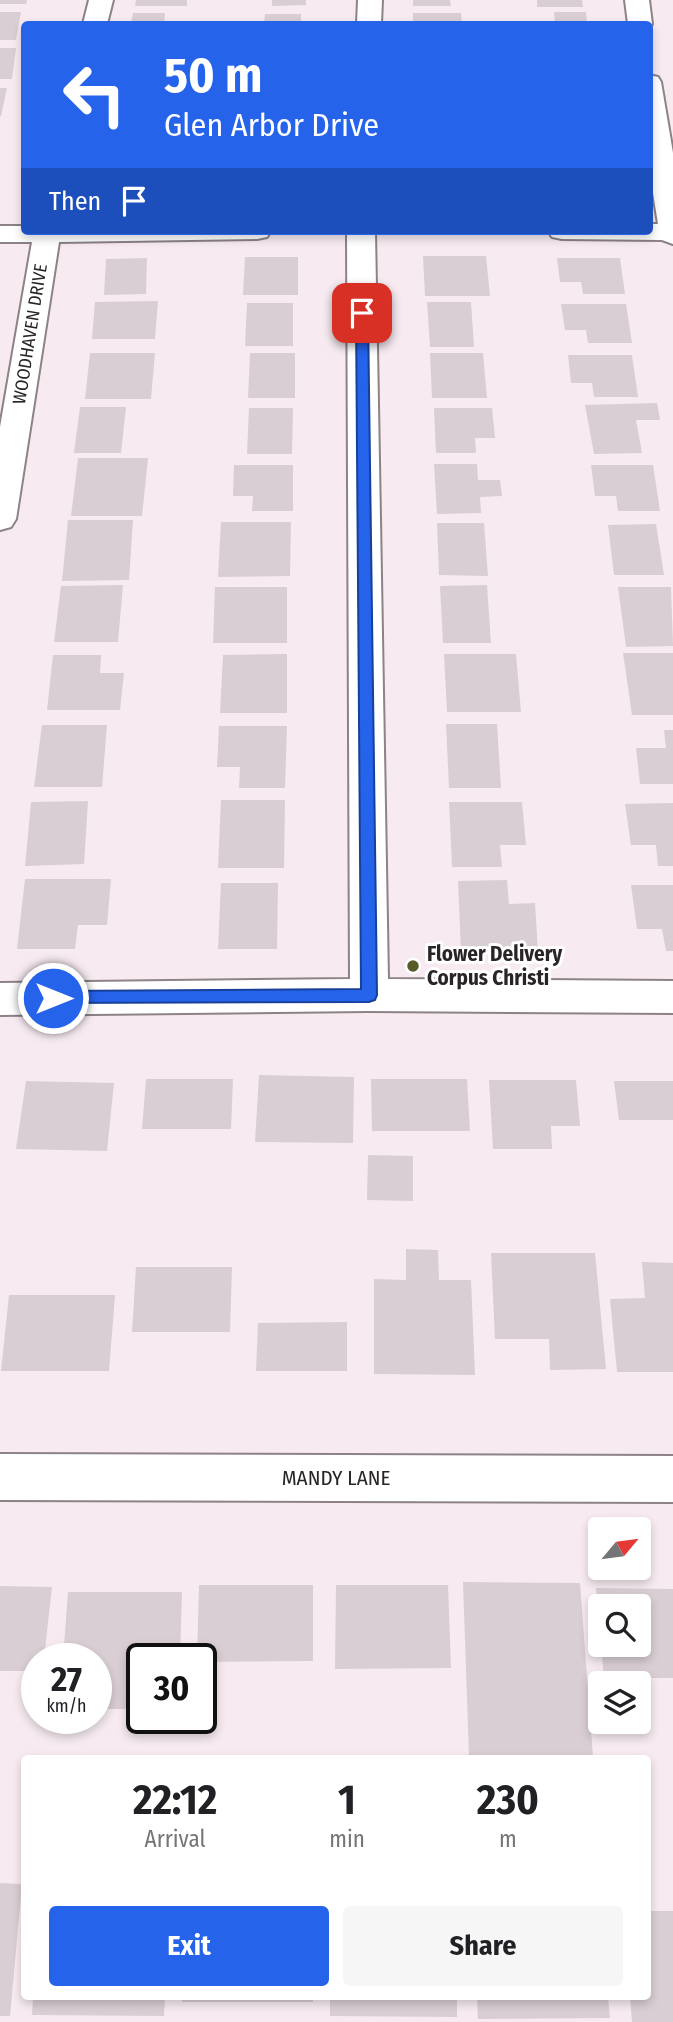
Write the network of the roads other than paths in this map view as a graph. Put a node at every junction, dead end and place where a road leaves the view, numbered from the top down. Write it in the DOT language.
graph roads {
  1 [pos="101,0"];
  2 [pos="370,0"];
  3 [pos="637,0"];
  4 [pos="96,21"];
  5 [pos="369,21"];
  6 [pos="640,21"];
  7 [pos="653,107"];
  8 [pos="653,233"];
  9 [pos="673,233"];
  10 [pos="0,234"];
  11 [pos="21,234"];
  12 [pos="46,235"];
  13 [pos="361,235"];
  14 [pos="0,519"];
  15 [pos="369,995"];
  16 [pos="673,997"];
  17 [pos="0,999"];
  18 [pos="0,1477"];
  19 [pos="673,1479"];
  1 -- 4 [label="street"];
  2 -- 5 [label="street"];
  3 -- 6 [label="street"];
  7 -- 9 [label="street"];
  8 -- 9 [label="street"];
  10 -- 11 [label="street"];
  12 -- 14 [label="street, WOODHAVEN DRIVE"];
  13 -- 15 [label="street"];
  15 -- 16 [label="street"];
  15 -- 17 [label="street"];
  18 -- 19 [label="street, MANDY LANE"];
}
